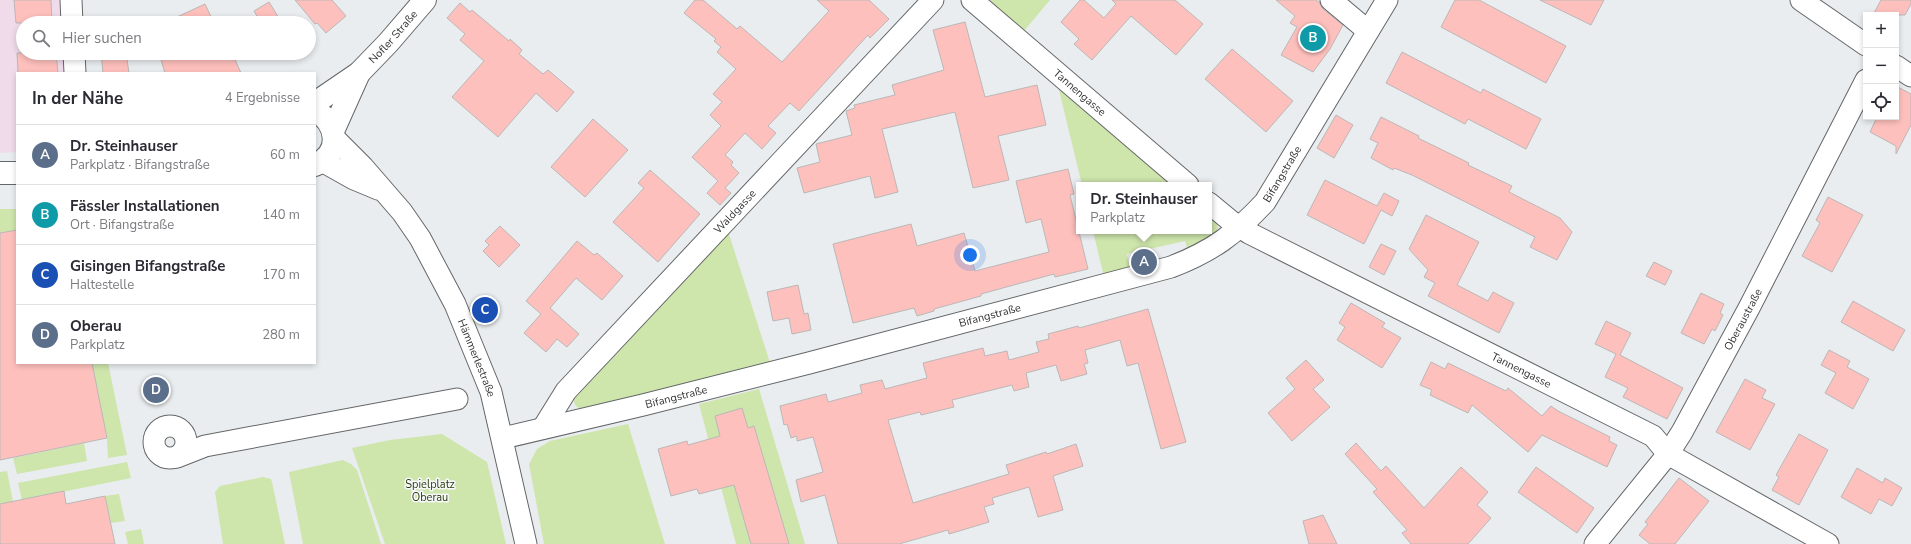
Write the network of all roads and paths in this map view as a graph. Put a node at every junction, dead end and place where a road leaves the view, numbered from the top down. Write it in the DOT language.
graph roads {
  1 [pos="71,0"];
  2 [pos="425,0"];
  3 [pos="934,0"];
  4 [pos="972,0"];
  5 [pos="1331,0"];
  6 [pos="1387,0"];
  7 [pos="1801,0"];
  8 [pos="72,16"];
  9 [pos="1368,31"];
  10 [pos="1863,43"];
  11 [pos="74,60"];
  12 [pos="1899,68"];
  13 [pos="74,72"];
  14 [pos="359,73"];
  15 [pos="1911,76"];
  16 [pos="1864,84"];
  17 [pos="316,102"];
  18 [pos="316,111"];
  19 [pos="334,134"];
  20 [pos="319,163"];
  21 [pos="0,173"];
  22 [pos="16,173"];
  23 [pos="1184,182"];
  24 [pos="382,191"];
  25 [pos="1212,205"];
  26 [pos="1240,228"];
  27 [pos="457,399"];
  28 [pos="543,428"];
  29 [pos="184,434"];
  30 [pos="503,438"];
  31 [pos="205,446"];
  32 [pos="1668,454"];
  33 [pos="177,457"];
  34 [pos="526,544"];
  35 [pos="1595,544"];
  36 [pos="1828,544"];
  1 -- 8 [label="street"];
  2 -- 14 [label="main road, Nofler Straße"];
  3 -- 28 [label="street, Waldgasse"];
  4 -- 23 [label="street, Tannengasse"];
  5 -- 9 [label="street"];
  6 -- 9 [label="street, Bifangstraße"];
  7 -- 10 [label="street"];
  9 -- 26 [label="street, Bifangstraße"];
  11 -- 13 [label="street"];
  12 -- 15 [label="street"];
  14 -- 17 [label="main road, Nofler Straße"];
  14 -- 19 [label="main road, Nofler Straße"];
  16 -- 32 [label="street, Oberaustraße"];
  18 -- 19 [label="main road"];
  19 -- 20 [label="main road, Nofler Straße"];
  19 -- 24 [label="street, Hämmerlestraße"];
  20 -- 24 [label="street, Hämmerlestraße"];
  21 -- 22 [label="main road"];
  24 -- 30 [label="street, Hämmerlestraße"];
  25 -- 26 [label="street, Tannengasse"];
  26 -- 28 [label="street, Bifangstraße"];
  26 -- 32 [label="street, Tannengasse"];
  27 -- 31 [label="street"];
  28 -- 30 [label="street, Bifangstraße"];
  29 -- 31 [label="street"];
  29 -- 33 [label="street"];
  29 -- 33 [label="street"];
  30 -- 34 [label="street, Hämmerlestraße"];
  31 -- 33 [label="street"];
  32 -- 35 [label="street, Oberaustraße"];
  32 -- 36 [label="street, Tannengasse"];
}
